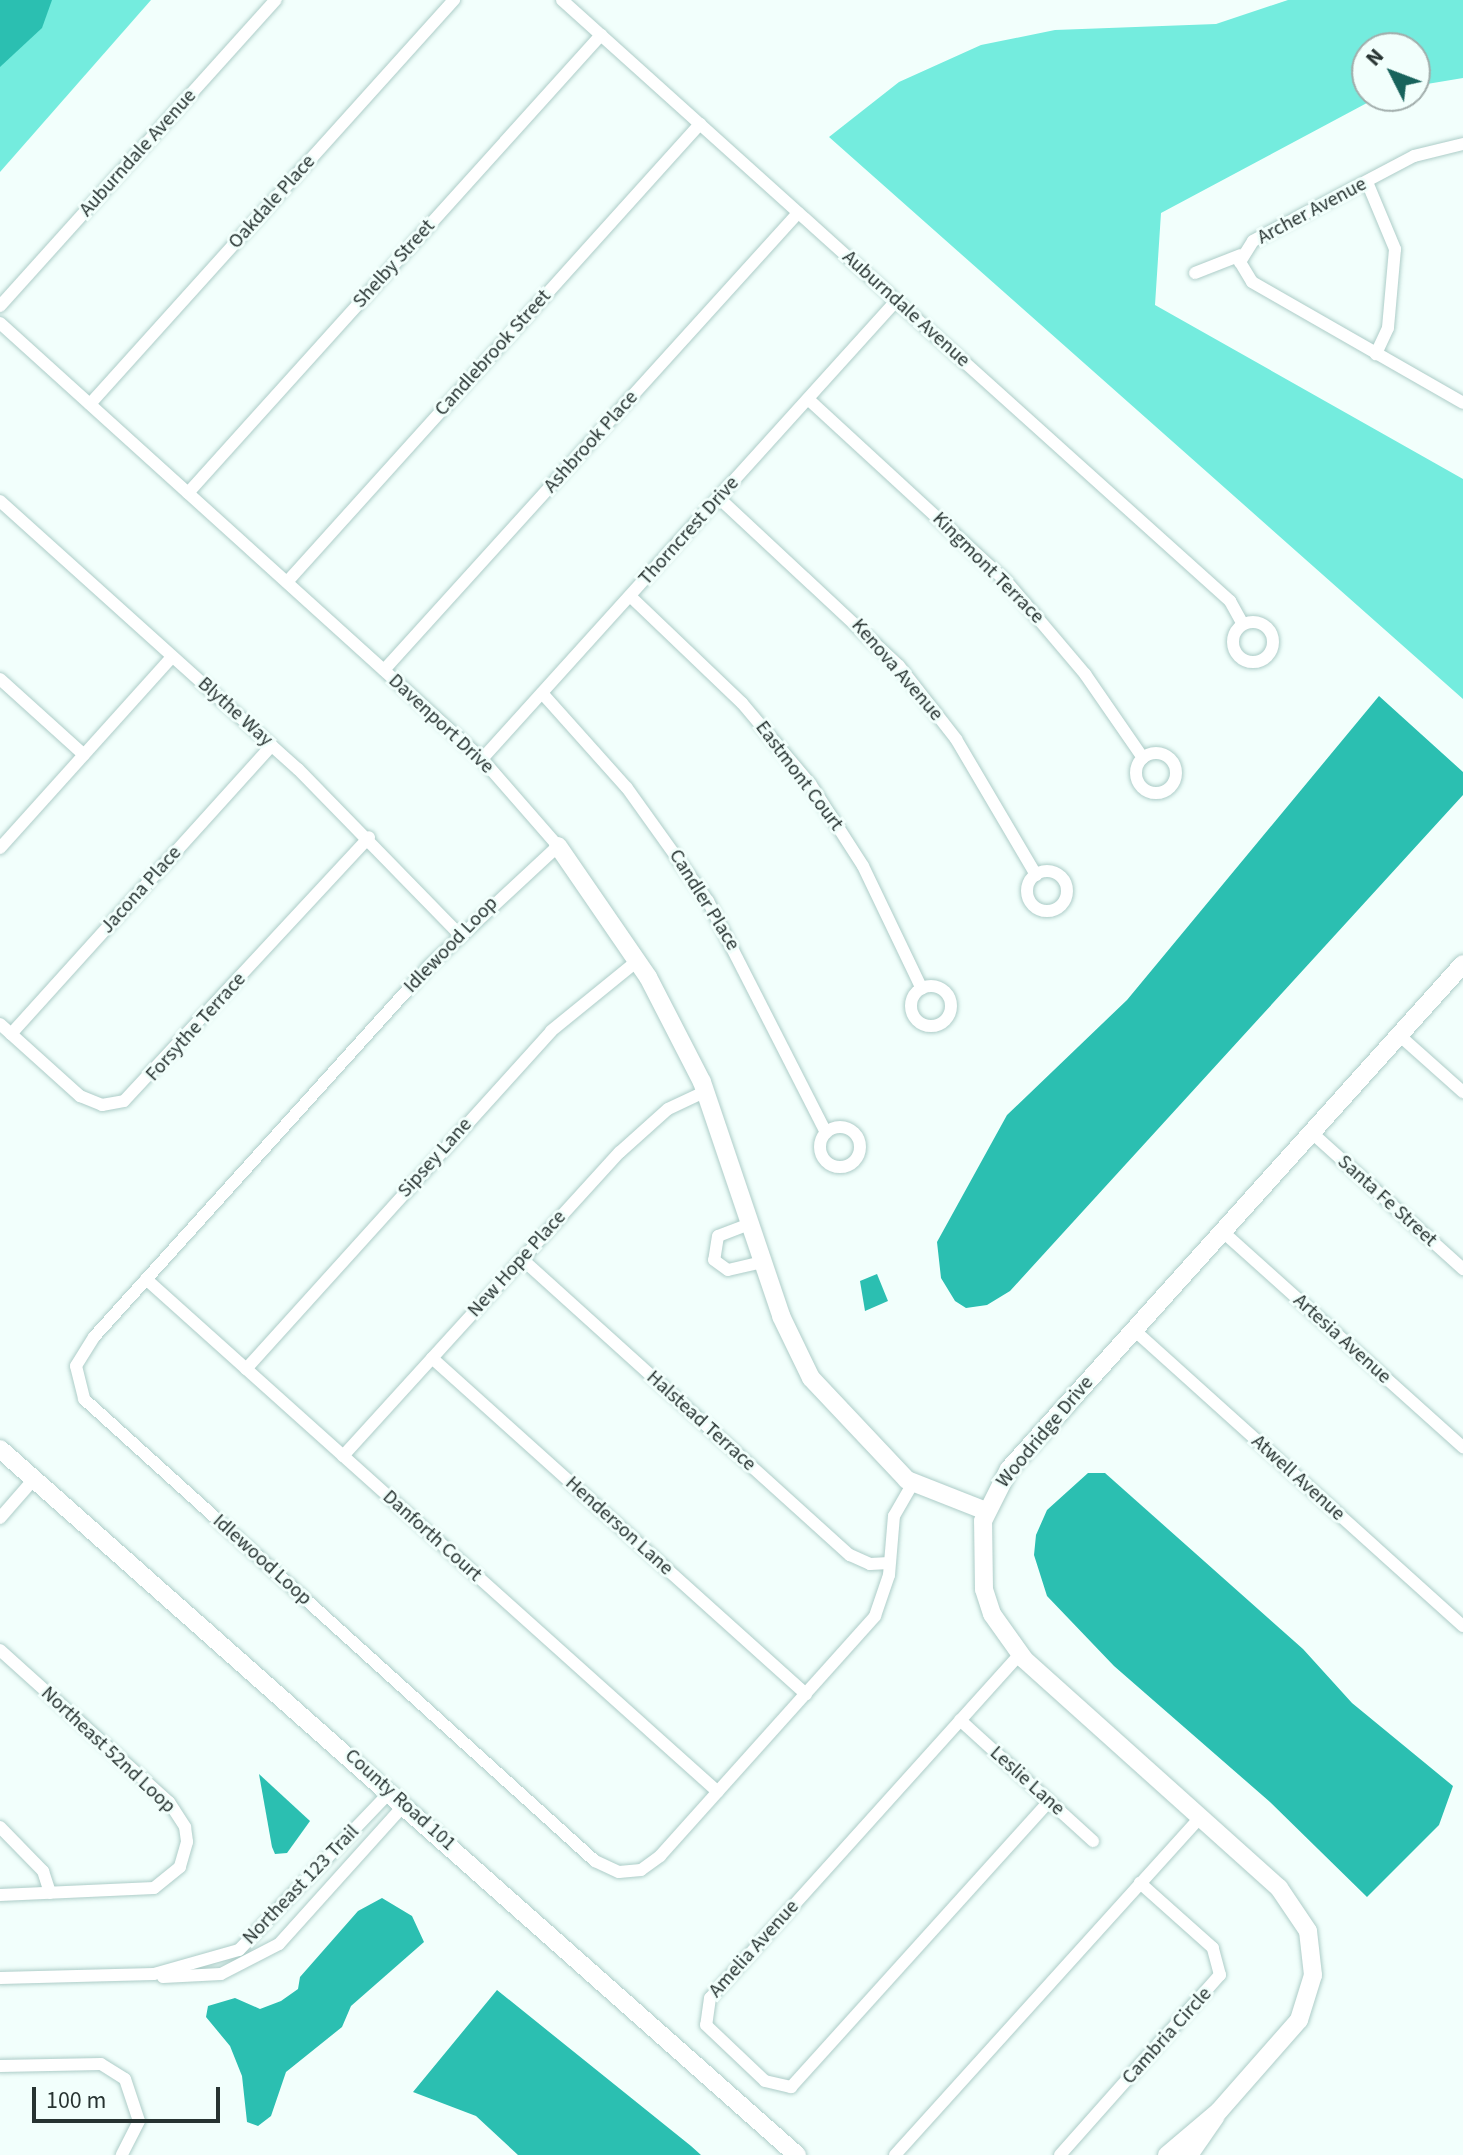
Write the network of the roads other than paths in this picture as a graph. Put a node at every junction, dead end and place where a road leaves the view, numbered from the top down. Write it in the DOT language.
graph roads {
  1 [pos="276,0"];
  2 [pos="454,0"];
  3 [pos="562,0"];
  4 [pos="601,35"];
  5 [pos="700,124"];
  6 [pos="1463,144"];
  7 [pos="1367,182"];
  8 [pos="798,213"];
  9 [pos="1241,255"];
  10 [pos="1195,273"];
  11 [pos="896,301"];
  12 [pos="0,306"];
  13 [pos="0,323"];
  14 [pos="1376,354"];
  15 [pos="808,399"];
  16 [pos="1463,403"];
  17 [pos="90,404"];
  18 [pos="188,493"];
  19 [pos="719,498"];
  20 [pos="0,501"];
  21 [pos="287,582"];
  22 [pos="630,596"];
  23 [pos="1243,624"];
  24 [pos="172,657"];
  25 [pos="384,670"];
  26 [pos="0,679"];
  27 [pos="542,693"];
  28 [pos="272,745"];
  29 [pos="84,755"];
  30 [pos="1143,758"];
  31 [pos="482,759"];
  32 [pos="369,837"];
  33 [pos="558,846"];
  34 [pos="0,848"];
  35 [pos="1036,875"];
  36 [pos="459,934"];
  37 [pos="637,961"];
  38 [pos="1463,964"];
  39 [pos="922,989"];
  40 [pos="0,1024"];
  41 [pos="11,1034"];
  42 [pos="1399,1035"];
  43 [pos="706,1091"];
  44 [pos="1463,1092"];
  45 [pos="1311,1132"];
  46 [pos="826,1133"];
  47 [pos="752,1223"];
  48 [pos="1222,1231"];
  49 [pos="522,1259"];
  50 [pos="764,1262"];
  51 [pos="1463,1269"];
  52 [pos="146,1279"];
  53 [pos="1133,1329"];
  54 [pos="432,1358"];
  55 [pos="246,1369"];
  56 [pos="1463,1447"];
  57 [pos="0,1449"];
  58 [pos="343,1456"];
  59 [pos="34,1479"];
  60 [pos="913,1483"];
  61 [pos="986,1511"];
  62 [pos="0,1518"];
  63 [pos="889,1563"];
  64 [pos="1463,1626"];
  65 [pos="0,1650"];
  66 [pos="1020,1654"];
  67 [pos="806,1694"];
  68 [pos="960,1720"];
  69 [pos="391,1791"];
  70 [pos="718,1792"];
  71 [pos="1049,1801"];
  72 [pos="405,1804"];
  73 [pos="1200,1817"];
  74 [pos="0,1827"];
  75 [pos="1093,1841"];
  76 [pos="1140,1883"];
  77 [pos="50,1893"];
  78 [pos="0,1895"];
  79 [pos="154,1974"];
  80 [pos="0,1978"];
  81 [pos="0,2066"];
  82 [pos="1219,2111"];
  83 [pos="122,2155"];
  84 [pos="797,2155"];
  85 [pos="895,2155"];
  86 [pos="1060,2155"];
  87 [pos="1167,2155"];
  88 [pos="1189,2155"];
  1 -- 12 [label="street, Auburndale Avenue"];
  2 -- 17 [label="street, Oakdale Place"];
  3 -- 4 [label="street, Auburndale Avenue"];
  4 -- 5 [label="street, Auburndale Avenue"];
  4 -- 18 [label="street, Shelby Street"];
  5 -- 8 [label="street, Auburndale Avenue"];
  5 -- 21 [label="street, Candlebrook Street"];
  6 -- 7 [label="street, Archer Avenue"];
  7 -- 9 [label="street, Archer Avenue"];
  7 -- 14 [label="street"];
  8 -- 11 [label="street, Auburndale Avenue"];
  8 -- 25 [label="street, Ashbrook Place"];
  9 -- 10 [label="street"];
  9 -- 14 [label="street, Archer Avenue"];
  11 -- 15 [label="street, Thorncrest Drive"];
  11 -- 23 [label="street, Auburndale Avenue"];
  13 -- 17 [label="street, Davenport Drive"];
  14 -- 16 [label="street, Archer Avenue"];
  15 -- 19 [label="street, Thorncrest Drive"];
  15 -- 30 [label="street, Kingmont Terrace"];
  17 -- 18 [label="street, Davenport Drive"];
  18 -- 21 [label="street, Davenport Drive"];
  19 -- 22 [label="street, Thorncrest Drive"];
  19 -- 35 [label="street, Kenova Avenue"];
  20 -- 24 [label="street, Blythe Way"];
  21 -- 25 [label="street, Davenport Drive"];
  22 -- 27 [label="street, Thorncrest Drive"];
  22 -- 39 [label="street, Eastmont Court"];
  24 -- 28 [label="street, Blythe Way"];
  24 -- 29 [label="street"];
  25 -- 31 [label="street, Davenport Drive"];
  26 -- 29 [label="street"];
  27 -- 31 [label="street, Thorncrest Drive"];
  27 -- 46 [label="street, Candler Place"];
  28 -- 32 [label="street, Blythe Way"];
  28 -- 41 [label="street, Jacona Place"];
  29 -- 34 [label="street"];
  31 -- 33 [label="street, Davenport Drive"];
  32 -- 36 [label="street, Blythe Way"];
  32 -- 41 [label="street, Forsythe Terrace"];
  33 -- 36 [label="street, Idlewood Loop"];
  33 -- 37 [label="street, Davenport Drive"];
  36 -- 52 [label="street, Idlewood Loop"];
  37 -- 43 [label="street, Davenport Drive"];
  37 -- 55 [label="street, Sipsey Lane"];
  38 -- 42 [label="street, Woodridge Drive"];
  40 -- 41 [label="street, Forsythe Terrace"];
  42 -- 44 [label="street"];
  42 -- 45 [label="street, Woodridge Drive"];
  43 -- 47 [label="street, Davenport Drive"];
  43 -- 49 [label="street, New Hope Place"];
  45 -- 48 [label="street, Woodridge Drive"];
  45 -- 51 [label="street, Santa Fe Street"];
  47 -- 50 [label="street, Davenport Drive"];
  47 -- 50 [label="street"];
  48 -- 53 [label="street, Woodridge Drive"];
  48 -- 56 [label="street, Artesia Avenue"];
  49 -- 54 [label="street, New Hope Place"];
  49 -- 63 [label="street, Halstead Terrace"];
  50 -- 60 [label="street, Davenport Drive"];
  52 -- 55 [label="street, Danforth Court"];
  52 -- 70 [label="street, Idlewood Loop"];
  53 -- 61 [label="street, Woodridge Drive"];
  53 -- 64 [label="street, Atwell Avenue"];
  54 -- 58 [label="street, New Hope Place"];
  54 -- 67 [label="street, Henderson Lane"];
  55 -- 58 [label="street, Danforth Court"];
  57 -- 59 [label="street, County Road 101"];
  58 -- 70 [label="street, Danforth Court"];
  59 -- 62 [label="street"];
  59 -- 69 [label="street, County Road 101"];
  60 -- 61 [label="street, Davenport Drive"];
  60 -- 63 [label="street, Idlewood Loop"];
  61 -- 66 [label="street, Woodridge Drive"];
  63 -- 67 [label="street, Idlewood Loop"];
  65 -- 77 [label="street, Northeast 52nd Loop"];
  66 -- 68 [label="street, Amelia Avenue"];
  66 -- 73 [label="street, Woodridge Drive"];
  67 -- 70 [label="street, Idlewood Loop"];
  68 -- 71 [label="street, Leslie Lane"];
  68 -- 71 [label="street, Amelia Avenue"];
  69 -- 72 [label="street, County Road 101"];
  69 -- 79 [label="street, Northeast 123 Trail"];
  71 -- 75 [label="street, Leslie Lane"];
  72 -- 79 [label="street, Northeast 123 Trail"];
  72 -- 84 [label="street, County Road 101"];
  73 -- 76 [label="street"];
  73 -- 82 [label="street, Woodridge Drive"];
  74 -- 77 [label="street"];
  76 -- 85 [label="street"];
  76 -- 86 [label="street, Cambria Circle"];
  77 -- 78 [label="street, Northeast 52nd Loop"];
  79 -- 80 [label="street, Northeast 123 Trail"];
  81 -- 83 [label="street"];
  82 -- 87 [label="street"];
  82 -- 88 [label="street"];
}
